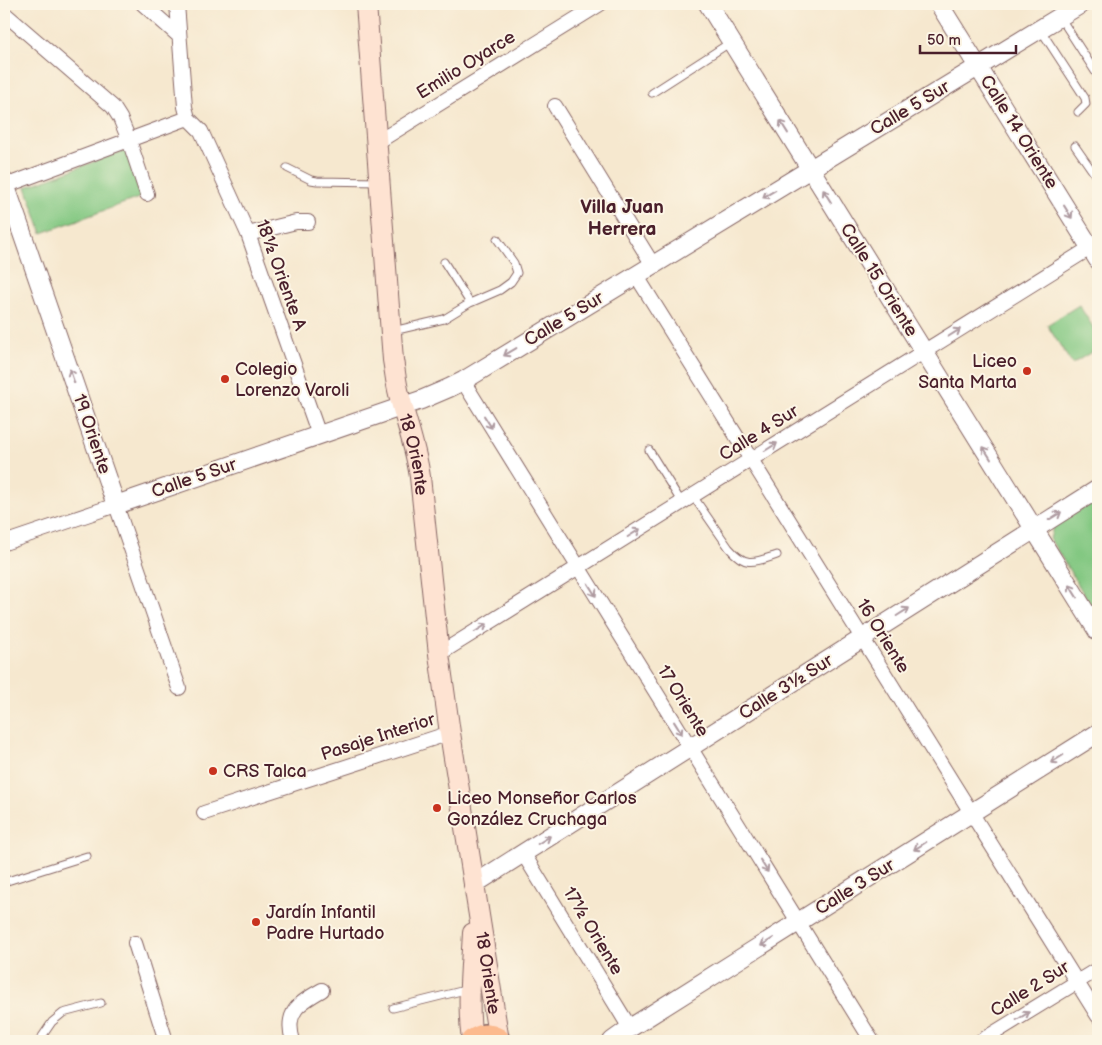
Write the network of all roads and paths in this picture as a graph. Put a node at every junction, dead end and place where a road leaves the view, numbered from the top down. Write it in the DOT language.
graph roads {
  1 [pos="143,4"];
  2 [pos="177,4"];
  3 [pos="366,4"];
  4 [pos="600,4"];
  5 [pos="708,4"];
  6 [pos="939,4"];
  7 [pos="1081,4"];
  8 [pos="4,13"];
  9 [pos="1060,16"];
  10 [pos="1040,29"];
  11 [pos="179,36"];
  12 [pos="731,42"];
  13 [pos="978,66"];
  14 [pos="1098,76"];
  15 [pos="652,93"];
  16 [pos="555,106"];
  17 [pos="1078,112"];
  18 [pos="188,118"];
  19 [pos="129,140"];
  20 [pos="376,143"];
  21 [pos="1075,146"];
  22 [pos="287,168"];
  23 [pos="810,169"];
  24 [pos="1098,179"];
  25 [pos="379,182"];
  26 [pos="5,183"];
  27 [pos="147,194"];
  28 [pos="308,222"];
  29 [pos="248,234"];
  30 [pos="497,239"];
  31 [pos="1096,251"];
  32 [pos="444,262"];
  33 [pos="653,265"];
  34 [pos="636,276"];
  35 [pos="470,303"];
  36 [pos="391,331"];
  37 [pos="924,352"];
  38 [pos="462,381"];
  39 [pos="402,406"];
  40 [pos="319,435"];
  41 [pos="649,450"];
  42 [pos="751,460"];
  43 [pos="1098,489"];
  44 [pos="688,499"];
  45 [pos="116,505"];
  46 [pos="1034,529"];
  47 [pos="4,543"];
  48 [pos="777,555"];
  49 [pos="578,568"];
  50 [pos="1098,632"];
  51 [pos="862,638"];
  52 [pos="439,654"];
  53 [pos="179,688"];
  54 [pos="450,733"];
  55 [pos="1098,734"];
  56 [pos="690,748"];
  57 [pos="204,813"];
  58 [pos="972,813"];
  59 [pos="523,853"];
  60 [pos="87,856"];
  61 [pos="4,882"];
  62 [pos="475,894"];
  63 [pos="799,922"];
  64 [pos="135,943"];
  65 [pos="1098,969"];
  66 [pos="1077,982"];
  67 [pos="469,989"];
  68 [pos="322,990"];
  69 [pos="101,1003"];
  70 [pos="393,1008"];
  71 [pos="1098,1016"];
  72 [pos="630,1028"];
  73 [pos="471,1039"];
  74 [pos="498,1040"];
  75 [pos="39,1041"];
  76 [pos="166,1041"];
  77 [pos="292,1041"];
  78 [pos="612,1041"];
  79 [pos="872,1041"];
  80 [pos="982,1041"];
  1 -- 11 [label="street"];
  2 -- 11 [label="street"];
  3 -- 20 [label="main road, 18 Oriente"];
  4 -- 20 [label="street, Emilio Oyarce"];
  5 -- 12 [label="street, Calle 15 Oriente"];
  6 -- 13 [label="street, Calle 14 Oriente"];
  7 -- 9 [label="street, Calle 5 Sur"];
  8 -- 19 [label="street"];
  9 -- 10 [label="street, Calle 5 Sur"];
  9 -- 14 [label="lane"];
  10 -- 13 [label="street, Calle 5 Sur"];
  10 -- 17 [label="lane"];
  11 -- 18 [label="street"];
  12 -- 15 [label="lane"];
  23 -- 12 [label="street, Calle 15 Oriente, one-way"];
  13 -- 23 [label="street, Calle 5 Sur"];
  13 -- 31 [label="street, Calle 14 Oriente, one-way"];
  16 -- 33 [label="street"];
  18 -- 19 [label="street"];
  18 -- 29 [label="street, 18½ Oriente A"];
  19 -- 26 [label="street"];
  19 -- 27 [label="street"];
  20 -- 25 [label="main road, 18 Oriente"];
  21 -- 24 [label="lane"];
  22 -- 25 [label="lane"];
  23 -- 33 [label="street, Calle 5 Sur, one-way"];
  37 -- 23 [label="street, Calle 15 Oriente, one-way"];
  25 -- 36 [label="main road, 18 Oriente"];
  45 -- 26 [label="street, 19 Oriente, one-way"];
  28 -- 29 [label="street"];
  29 -- 40 [label="street, 18½ Oriente A"];
  30 -- 35 [label="lane"];
  37 -- 31 [label="street, Calle 4 Sur, one-way"];
  32 -- 35 [label="lane"];
  33 -- 34 [label="street, Calle 5 Sur"];
  34 -- 38 [label="street, Calle 5 Sur, one-way"];
  34 -- 42 [label="street, 16 Oriente"];
  35 -- 36 [label="lane"];
  36 -- 39 [label="main road, 18 Oriente"];
  42 -- 37 [label="street, Calle 4 Sur, one-way"];
  46 -- 37 [label="street, Calle 15 Oriente, one-way"];
  38 -- 39 [label="street, Calle 5 Sur"];
  38 -- 49 [label="street, 17 Oriente, one-way"];
  39 -- 40 [label="street, Calle 5 Sur"];
  39 -- 52 [label="main road, 18 Oriente"];
  40 -- 45 [label="street, Calle 5 Sur"];
  41 -- 44 [label="lane"];
  42 -- 44 [label="street, Calle 4 Sur"];
  42 -- 51 [label="street, 16 Oriente"];
  46 -- 43 [label="street, Calle 3½ Sur, one-way"];
  44 -- 48 [label="lane"];
  49 -- 44 [label="street, Calle 4 Sur, one-way"];
  45 -- 47 [label="street, Calle 5 Sur"];
  45 -- 53 [label="street, 19 Oriente"];
  50 -- 46 [label="street, Calle 15 Oriente, one-way"];
  51 -- 46 [label="street, Calle 3½ Sur, one-way"];
  52 -- 49 [label="street, Calle 4 Sur, one-way"];
  49 -- 56 [label="street, 17 Oriente, one-way"];
  51 -- 56 [label="street, Calle 3½ Sur"];
  51 -- 58 [label="street, 16 Oriente"];
  52 -- 54 [label="main road, 18 Oriente"];
  54 -- 57 [label="street, Pasaje Interior"];
  54 -- 62 [label="main road, 18 Oriente"];
  55 -- 58 [label="street, Calle 3 Sur, one-way"];
  59 -- 56 [label="street, Calle 3½ Sur, one-way"];
  56 -- 63 [label="street, 17 Oriente, one-way"];
  58 -- 63 [label="street, Calle 3 Sur, one-way"];
  58 -- 66 [label="street, 16 Oriente"];
  59 -- 62 [label="street, Calle 3½ Sur"];
  59 -- 72 [label="street, 17½ Oriente"];
  60 -- 61 [label="lane"];
  62 -- 67 [label="main road, 18 Oriente"];
  62 -- 74 [label="main road, 18 Oriente"];
  63 -- 72 [label="street, Calle 3 Sur, one-way"];
  63 -- 79 [label="street, 17 Oriente"];
  64 -- 76 [label="street"];
  65 -- 66 [label="street, Calle 2 Sur"];
  66 -- 71 [label="street, 16 Oriente"];
  80 -- 66 [label="street, Calle 2 Sur, one-way"];
  67 -- 70 [label="lane"];
  67 -- 73 [label="main road, 18 Oriente"];
  68 -- 77 [label="street"];
  69 -- 75 [label="lane"];
  72 -- 78 [label="street, Calle 3 Sur"];
  73 -- 74 [label="main road"];
}
